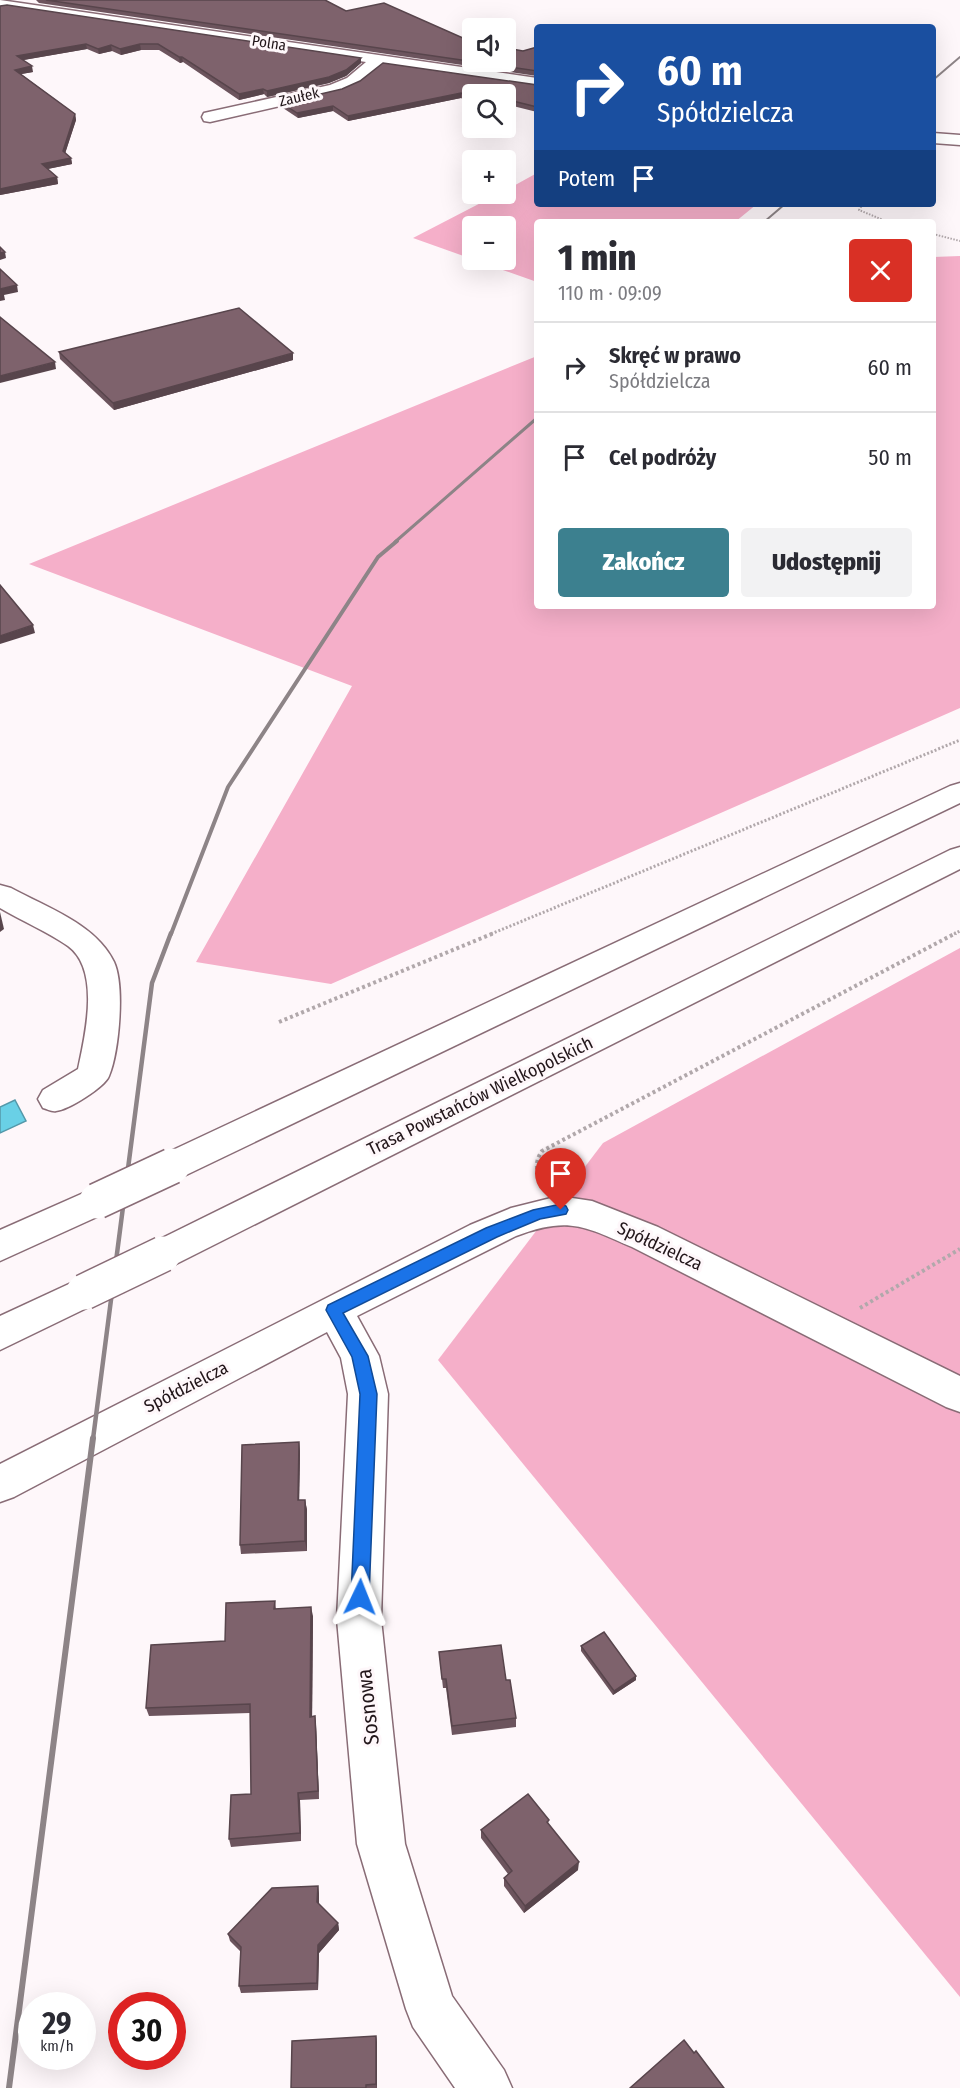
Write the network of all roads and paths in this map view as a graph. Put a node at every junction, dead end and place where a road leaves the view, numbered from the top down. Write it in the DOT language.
graph roads {
  1 [pos="0,3"];
  2 [pos="380,60"];
  3 [pos="534,83"];
  4 [pos="210,117"];
  5 [pos="936,138"];
  6 [pos="960,140"];
  7 [pos="861,207"];
  8 [pos="881,219"];
  9 [pos="936,235"];
  10 [pos="960,241"];
  11 [pos="960,740"];
  12 [pos="960,792"];
  13 [pos="960,857"];
  14 [pos="0,895"];
  15 [pos="960,931"];
  16 [pos="279,1022"];
  17 [pos="55,1100"];
  18 [pos="561,1210"];
  19 [pos="0,1246"];
  20 [pos="960,1249"];
  21 [pos="334,1310"];
  22 [pos="827,1328"];
  23 [pos="0,1334"];
  24 [pos="960,1395"];
  25 [pos="0,1484"];
  26 [pos="486,2088"];
  1 -- 2 [label="main road, Polna"];
  2 -- 3 [label="main road, Polna"];
  2 -- 4 [label="main road, Zaułek"];
  5 -- 6 [label="main road"];
  7 -- 8 [label="path"];
  9 -- 10 [label="path"];
  11 -- 16 [label="path"];
  12 -- 19 [label="main road, bridge"];
  13 -- 23 [label="main road, Trasa Powstańców Wielkopolskich, bridge"];
  14 -- 17 [label="main road"];
  15 -- 18 [label="path"];
  18 -- 21 [label="main road, Spółdzielcza"];
  18 -- 22 [label="main road, Spółdzielcza"];
  20 -- 22 [label="path"];
  21 -- 25 [label="main road, Spółdzielcza"];
  21 -- 26 [label="main road, Sosnowa"];
  22 -- 24 [label="main road, Spółdzielcza"];
}
